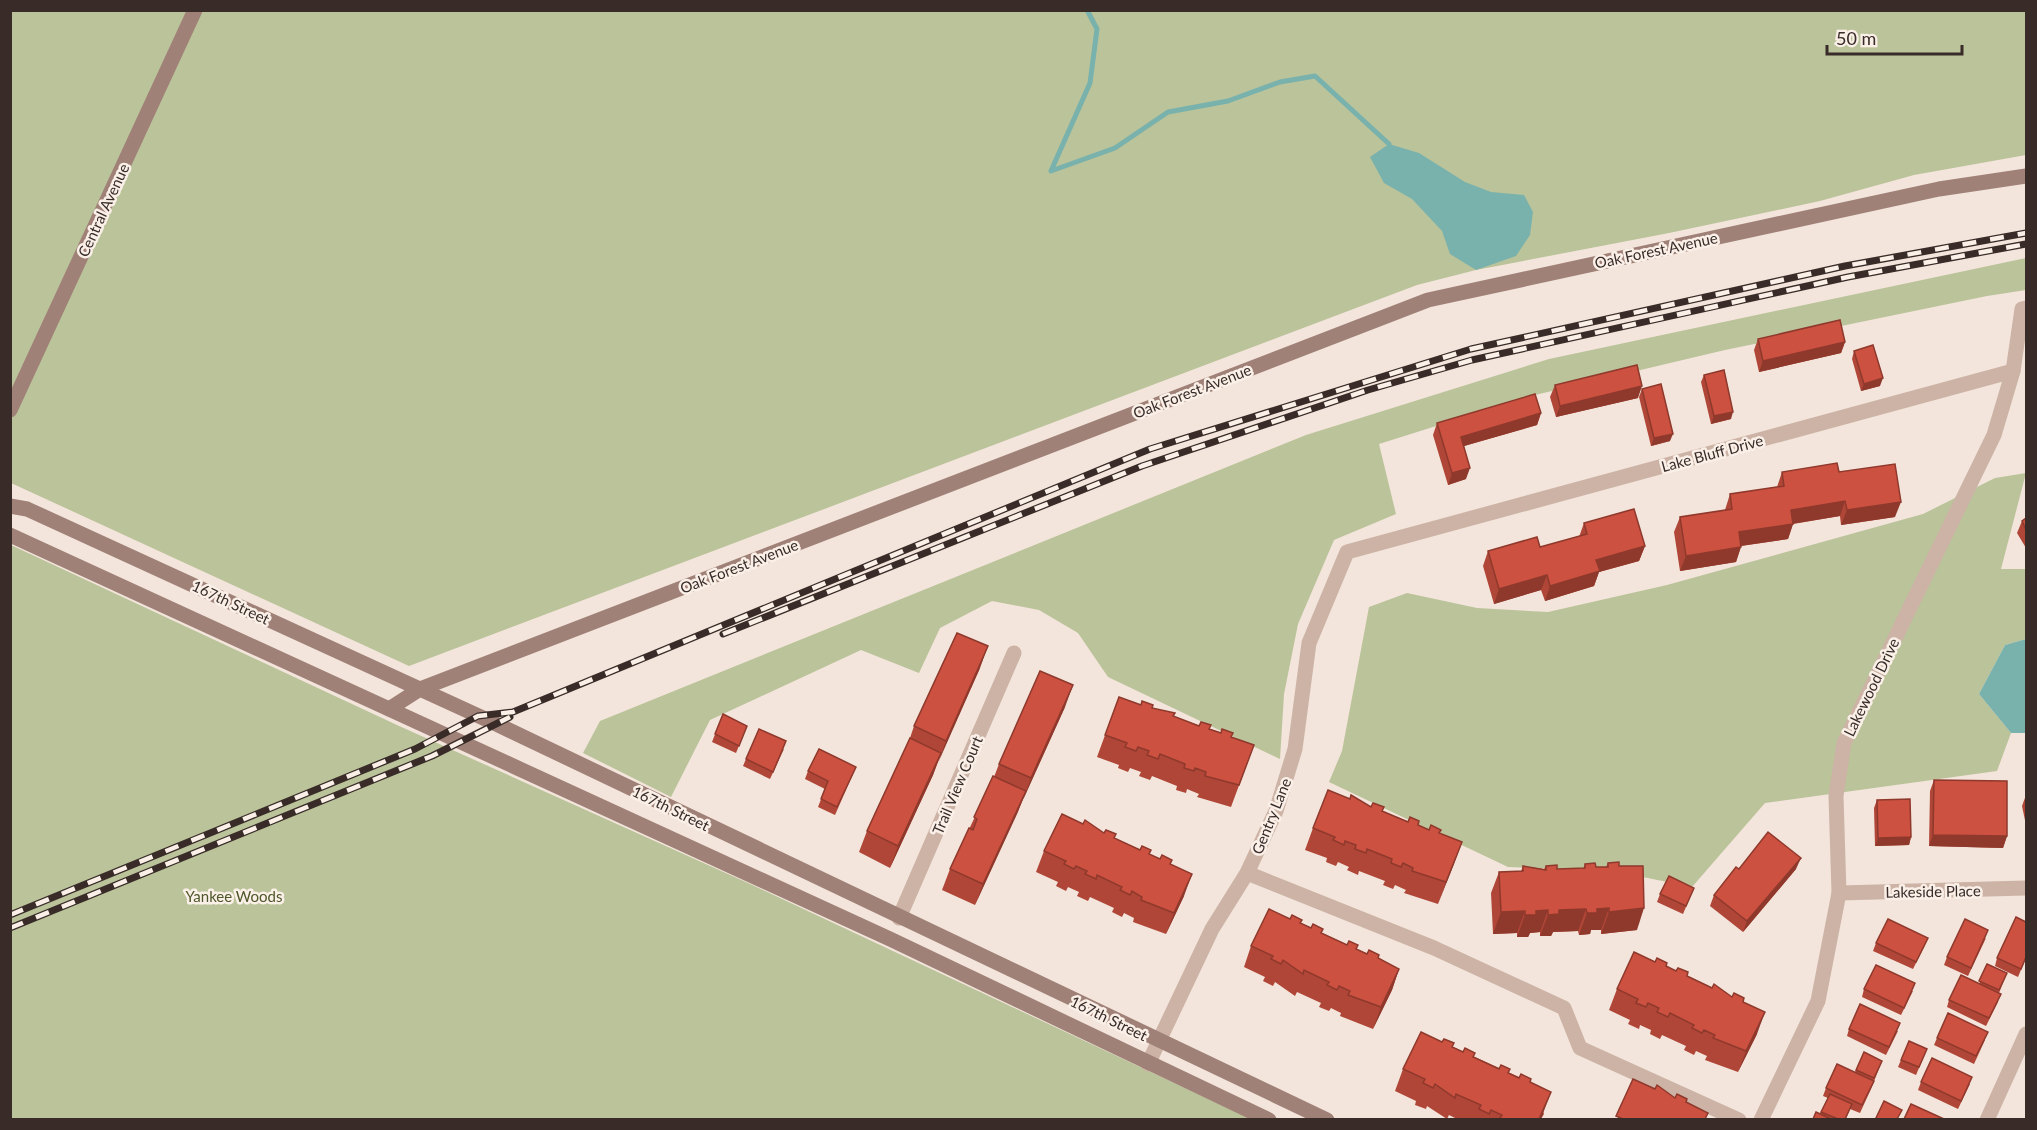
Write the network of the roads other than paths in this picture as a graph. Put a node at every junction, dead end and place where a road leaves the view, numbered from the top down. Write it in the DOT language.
graph roads {
  1 [pos="195,10"];
  2 [pos="2026,176"];
  3 [pos="2026,308"];
  4 [pos="2013,371"];
  5 [pos="10,410"];
  6 [pos="10,506"];
  7 [pos="10,534"];
  8 [pos="1347,552"];
  9 [pos="1014,653"];
  10 [pos="420,689"];
  11 [pos="390,709"];
  12 [pos="1247,873"];
  13 [pos="2026,888"];
  14 [pos="1839,893"];
  15 [pos="899,918"];
  16 [pos="2026,1035"];
  17 [pos="1159,1042"];
  18 [pos="1148,1064"];
  19 [pos="1269,1119"];
  20 [pos="1327,1119"];
  21 [pos="1739,1119"];
  22 [pos="1761,1119"];
  23 [pos="1987,1119"];
  1 -- 5 [label="main road, Central Avenue"];
  2 -- 10 [label="main road, Oak Forest Avenue"];
  3 -- 4 [label="street"];
  4 -- 8 [label="street, Lake Bluff Drive"];
  4 -- 14 [label="street, Lakewood Drive"];
  6 -- 10 [label="main road, 167th Street"];
  7 -- 11 [label="main road, 167th Street"];
  8 -- 12 [label="street, Gentry Lane"];
  9 -- 15 [label="street, Trail View Court"];
  10 -- 11 [label="main road, Oak Forest Avenue"];
  10 -- 15 [label="main road, 167th Street"];
  11 -- 18 [label="main road, 167th Street"];
  12 -- 17 [label="street, Gentry Lane"];
  12 -- 21 [label="street"];
  13 -- 14 [label="street, Lakeside Place"];
  14 -- 22 [label="street, Lakewood Drive"];
  15 -- 17 [label="main road, 167th Street"];
  16 -- 23 [label="street"];
  17 -- 18 [label="street, Gentry Lane"];
  17 -- 20 [label="main road, 167th Street"];
  18 -- 19 [label="main road, 167th Street"];
}
